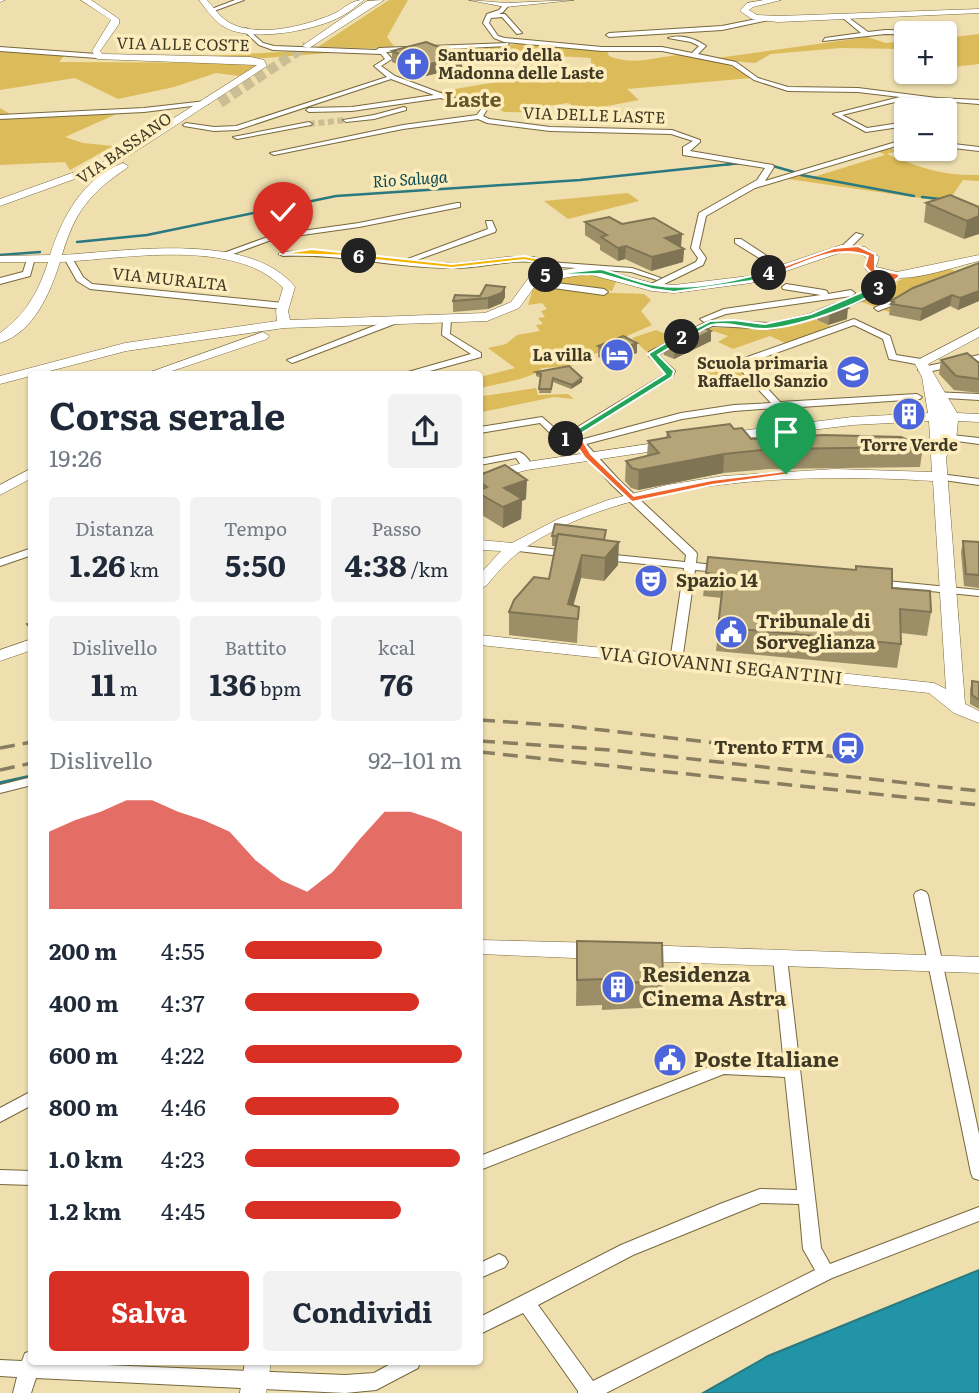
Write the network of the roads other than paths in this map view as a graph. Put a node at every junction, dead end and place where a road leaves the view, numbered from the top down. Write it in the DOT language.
graph roads {
  1 [pos="85,0"];
  2 [pos="203,0"];
  3 [pos="241,0"];
  4 [pos="360,0"];
  5 [pos="473,0"];
  6 [pos="570,0"];
  7 [pos="777,0"];
  8 [pos="375,1"];
  9 [pos="487,1"];
  10 [pos="506,5"];
  11 [pos="212,10"];
  12 [pos="979,12"];
  13 [pos="488,16"];
  14 [pos="845,17"];
  15 [pos="767,19"];
  16 [pos="246,30"];
  17 [pos="493,33"];
  18 [pos="519,33"];
  19 [pos="866,34"];
  20 [pos="894,34"];
  21 [pos="589,39"];
  22 [pos="825,40"];
  23 [pos="529,43"];
  24 [pos="667,44"];
  25 [pos="306,46"];
  26 [pos="0,49"];
  27 [pos="375,50"];
  28 [pos="701,51"];
  29 [pos="97,56"];
  30 [pos="693,56"];
  31 [pos="392,77"];
  32 [pos="447,97"];
  33 [pos="912,97"];
  34 [pos="908,98"];
  35 [pos="894,101"];
  36 [pos="979,102"];
  37 [pos="206,103"];
  38 [pos="220,103"];
  39 [pos="298,111"];
  40 [pos="0,117"];
  41 [pos="479,117"];
  42 [pos="346,120"];
  43 [pos="309,124"];
  44 [pos="186,125"];
  45 [pos="894,126"];
  46 [pos="237,137"];
  47 [pos="894,145"];
  48 [pos="957,146"];
  49 [pos="979,149"];
  50 [pos="274,153"];
  51 [pos="751,187"];
  52 [pos="0,203"];
  53 [pos="457,205"];
  54 [pos="489,223"];
  55 [pos="66,230"];
  56 [pos="859,235"];
  57 [pos="738,242"];
  58 [pos="845,248"];
  59 [pos="283,254"];
  60 [pos="88,255"];
  61 [pos="222,255"];
  62 [pos="31,258"];
  63 [pos="62,258"];
  64 [pos="979,258"];
  65 [pos="0,259"];
  66 [pos="409,260"];
  67 [pos="548,264"];
  68 [pos="783,269"];
  69 [pos="897,276"];
  70 [pos="0,281"];
  71 [pos="544,281"];
  72 [pos="654,282"];
  73 [pos="881,285"];
  74 [pos="786,287"];
  75 [pos="604,292"];
  76 [pos="916,292"];
  77 [pos="851,293"];
  78 [pos="283,306"];
  79 [pos="878,308"];
  80 [pos="447,319"];
  81 [pos="394,321"];
  82 [pos="695,322"];
  83 [pos="284,324"];
  84 [pos="979,332"];
  85 [pos="0,339"];
  86 [pos="979,358"];
  87 [pos="292,360"];
  88 [pos="924,370"];
  89 [pos="34,371"];
  90 [pos="161,371"];
  91 [pos="422,371"];
  92 [pos="28,373"];
  93 [pos="0,380"];
  94 [pos="930,396"];
  95 [pos="979,397"];
  96 [pos="779,405"];
  97 [pos="943,417"];
  98 [pos="979,418"];
  99 [pos="798,427"];
  100 [pos="483,430"];
  101 [pos="952,438"];
  102 [pos="565,439"];
  103 [pos="715,439"];
  104 [pos="979,441"];
  105 [pos="683,443"];
  106 [pos="584,450"];
  107 [pos="938,458"];
  108 [pos="483,461"];
  109 [pos="527,466"];
  110 [pos="28,474"];
  111 [pos="485,476"];
  112 [pos="940,477"];
  113 [pos="979,482"];
  114 [pos="0,491"];
  115 [pos="632,499"];
  116 [pos="483,547"];
  117 [pos="514,548"];
  118 [pos="483,550"];
  119 [pos="28,552"];
  120 [pos="584,555"];
  121 [pos="597,556"];
  122 [pos="0,563"];
  123 [pos="691,565"];
  124 [pos="494,568"];
  125 [pos="741,571"];
  126 [pos="483,580"];
  127 [pos="864,582"];
  128 [pos="949,590"];
  129 [pos="979,593"];
  130 [pos="483,640"];
  131 [pos="28,646"];
  132 [pos="0,656"];
  133 [pos="676,661"];
  134 [pos="956,706"];
  135 [pos="979,718"];
  136 [pos="28,782"];
  137 [pos="0,789"];
  138 [pos="920,895"];
  139 [pos="483,947"];
  140 [pos="780,958"];
  141 [pos="936,963"];
  142 [pos="979,965"];
  143 [pos="793,1071"];
  144 [pos="28,1099"];
  145 [pos="0,1116"];
  146 [pos="483,1162"];
  147 [pos="979,1173"];
  148 [pos="0,1177"];
  149 [pos="28,1178"];
  150 [pos="807,1197"];
  151 [pos="979,1214"];
  152 [pos="499,1262"];
  153 [pos="483,1270"];
  154 [pos="827,1273"];
  155 [pos="526,1303"];
  156 [pos="483,1324"];
  157 [pos="28,1364"];
  158 [pos="30,1365"];
  159 [pos="46,1365"];
  160 [pos="401,1365"];
  161 [pos="0,1368"];
  162 [pos="255,1378"];
  163 [pos="588,1392"];
  164 [pos="22,1393"];
  1 -- 29 [label="street"];
  2 -- 11 [label="street"];
  3 -- 11 [label="street"];
  4 -- 8 [label="street"];
  4 -- 16 [label="street"];
  5 -- 9 [label="street"];
  6 -- 10 [label="street"];
  7 -- 15 [label="street"];
  8 -- 25 [label="street"];
  9 -- 10 [label="street"];
  10 -- 13 [label="street"];
  11 -- 16 [label="street"];
  12 -- 14 [label="street"];
  13 -- 17 [label="street"];
  13 -- 18 [label="street"];
  14 -- 15 [label="street"];
  14 -- 19 [label="street"];
  15 -- 28 [label="street"];
  16 -- 27 [label="street"];
  17 -- 21 [label="street"];
  17 -- 23 [label="street"];
  19 -- 20 [label="street"];
  19 -- 22 [label="street"];
  23 -- 27 [label="street"];
  23 -- 30 [label="street"];
  24 -- 28 [label="street"];
  26 -- 29 [label="street"];
  27 -- 31 [label="street"];
  28 -- 30 [label="street"];
  29 -- 37 [label="street, VIA ALLE COSTE"];
  30 -- 33 [label="street"];
  31 -- 32 [label="street, VIA DELLE LASTE"];
  31 -- 39 [label="street"];
  32 -- 39 [label="street"];
  32 -- 41 [label="street, VIA DELLE LASTE"];
  32 -- 42 [label="street"];
  33 -- 34 [label="street"];
  33 -- 36 [label="street"];
  35 -- 45 [label="street"];
  37 -- 40 [label="street"];
  37 -- 52 [label="street, VIA ALLE COSTE"];
  38 -- 44 [label="street, VIA BASSANO"];
  39 -- 44 [label="street"];
  41 -- 50 [label="street, VIA DELLE LASTE"];
  41 -- 51 [label="street, VIA DELLE LASTE"];
  43 -- 46 [label="street"];
  44 -- 55 [label="street, VIA BASSANO"];
  47 -- 51 [label="street"];
  48 -- 49 [label="street"];
  51 -- 72 [label="street, VIA DELLE LASTE"];
  53 -- 61 [label="street, VIA MURALTA"];
  54 -- 66 [label="street"];
  55 -- 60 [label="street"];
  55 -- 63 [label="street, VIA BASSANO"];
  56 -- 58 [label="street"];
  57 -- 68 [label="street"];
  58 -- 68 [label="street"];
  58 -- 69 [label="street"];
  59 -- 66 [label="street"];
  60 -- 61 [label="street, VIA MURALTA"];
  60 -- 63 [label="street, VIA MURALTA"];
  61 -- 78 [label="street, VIA MURALTA"];
  62 -- 63 [label="street"];
  62 -- 65 [label="street"];
  62 -- 70 [label="street"];
  63 -- 78 [label="street, VIA MURALTA"];
  63 -- 85 [label="street, VIA BASSANO"];
  64 -- 69 [label="street"];
  66 -- 71 [label="street"];
  67 -- 72 [label="street"];
  68 -- 72 [label="street"];
  69 -- 73 [label="street"];
  71 -- 72 [label="street"];
  71 -- 75 [label="street"];
  71 -- 80 [label="street"];
  73 -- 77 [label="street"];
  73 -- 102 [label="street"];
  74 -- 77 [label="street"];
  76 -- 79 [label="street"];
  77 -- 82 [label="street"];
  78 -- 83 [label="street, VIA MURALTA"];
  80 -- 81 [label="street"];
  80 -- 91 [label="street"];
  81 -- 83 [label="street"];
  81 -- 87 [label="street"];
  83 -- 89 [label="street"];
  83 -- 90 [label="street"];
  84 -- 88 [label="street"];
  86 -- 88 [label="street"];
  88 -- 94 [label="street"];
  88 -- 96 [label="street"];
  92 -- 93 [label="street"];
  94 -- 95 [label="street"];
  94 -- 96 [label="street"];
  94 -- 97 [label="street"];
  96 -- 99 [label="street"];
  96 -- 106 [label="street"];
  97 -- 98 [label="street"];
  97 -- 99 [label="street"];
  97 -- 101 [label="street"];
  97 -- 107 [label="street"];
  99 -- 103 [label="street"];
  100 -- 102 [label="street"];
  101 -- 104 [label="street"];
  101 -- 107 [label="street"];
  102 -- 106 [label="street"];
  105 -- 106 [label="street"];
  106 -- 109 [label="street"];
  106 -- 115 [label="street"];
  107 -- 112 [label="street"];
  108 -- 109 [label="street"];
  109 -- 111 [label="street"];
  110 -- 114 [label="street"];
  112 -- 113 [label="street"];
  112 -- 115 [label="street"];
  112 -- 128 [label="street"];
  115 -- 117 [label="street"];
  115 -- 123 [label="street"];
  116 -- 117 [label="street"];
  117 -- 120 [label="street"];
  117 -- 124 [label="street"];
  118 -- 124 [label="street"];
  119 -- 122 [label="street"];
  121 -- 123 [label="street"];
  123 -- 125 [label="street"];
  123 -- 133 [label="street"];
  124 -- 126 [label="street"];
  127 -- 128 [label="street"];
  128 -- 129 [label="street"];
  128 -- 134 [label="street"];
  130 -- 133 [label="street, VIA GIOVANNI SEGANTINI"];
  131 -- 132 [label="street"];
  133 -- 134 [label="street, VIA GIOVANNI SEGANTINI"];
  134 -- 135 [label="street, VIA GIOVANNI SEGANTINI"];
  136 -- 137 [label="street"];
  138 -- 141 [label="street"];
  139 -- 140 [label="street"];
  140 -- 141 [label="street"];
  140 -- 143 [label="street"];
  141 -- 142 [label="street"];
  141 -- 147 [label="street"];
  143 -- 146 [label="street"];
  143 -- 150 [label="street"];
  144 -- 145 [label="street"];
  148 -- 149 [label="street"];
  150 -- 154 [label="street"];
  150 -- 155 [label="street"];
  151 -- 154 [label="street"];
  152 -- 153 [label="street"];
  154 -- 163 [label="street"];
  155 -- 156 [label="street"];
  155 -- 163 [label="street"];
  157 -- 161 [label="street"];
  158 -- 164 [label="street"];
  159 -- 162 [label="street"];
  160 -- 162 [label="street"];
}
